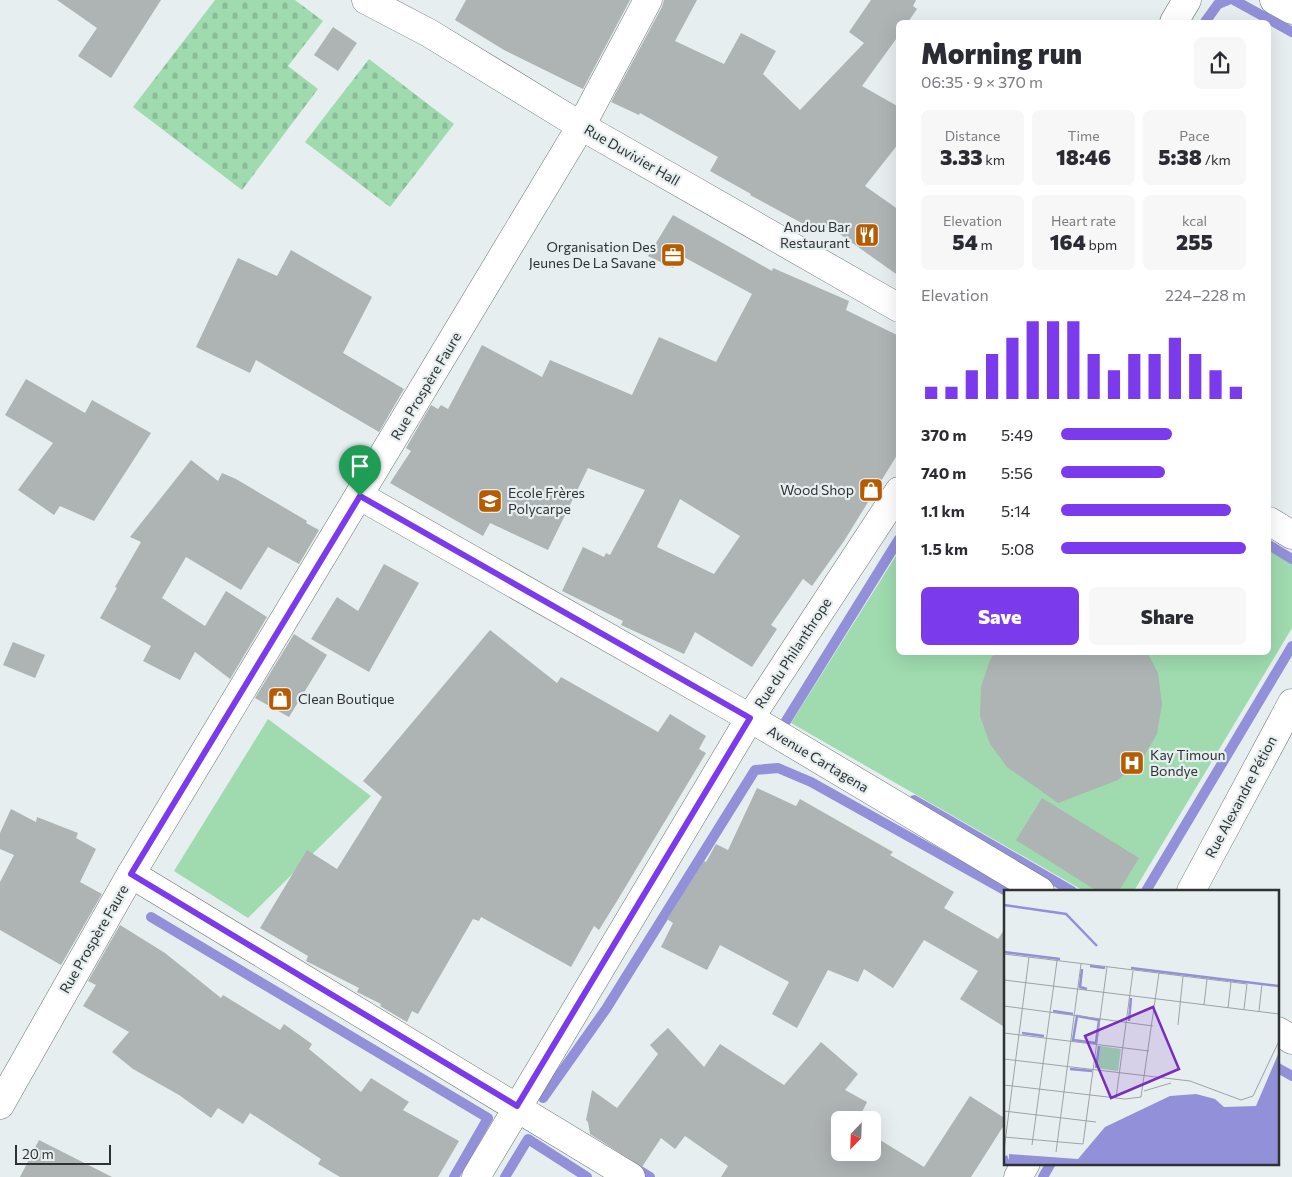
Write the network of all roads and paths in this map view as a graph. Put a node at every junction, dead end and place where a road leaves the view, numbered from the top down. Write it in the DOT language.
graph roads {
  1 [pos="366,0"];
  2 [pos="648,0"];
  3 [pos="1186,0"];
  4 [pos="1274,0"];
  5 [pos="1292,10"];
  6 [pos="1175,20"];
  7 [pos="581,126"];
  8 [pos="896,306"];
  9 [pos="360,496"];
  10 [pos="896,496"];
  11 [pos="1271,522"];
  12 [pos="1292,535"];
  13 [pos="1292,703"];
  14 [pos="750,718"];
  15 [pos="131,874"];
  16 [pos="1038,890"];
  17 [pos="1192,890"];
  18 [pos="1280,1033"];
  19 [pos="1292,1040"];
  20 [pos="0,1105"];
  21 [pos="517,1106"];
  22 [pos="1025,1164"];
  23 [pos="476,1177"];
  24 [pos="631,1177"];
  25 [pos="1018,1177"];
  1 -- 7 [label="street, Rue Duvivier Hall"];
  2 -- 7 [label="street, Rue Prospère Faure"];
  3 -- 6 [label="street"];
  4 -- 5 [label="street"];
  7 -- 8 [label="street, Rue Duvivier Hall"];
  7 -- 9 [label="street, Rue Prospère Faure"];
  9 -- 14 [label="street, Avenue Cartagena"];
  9 -- 15 [label="street, Rue Prospère Faure"];
  10 -- 14 [label="street, Rue du Philanthrope"];
  11 -- 12 [label="street"];
  13 -- 17 [label="street, Rue Alexandre Pétion"];
  14 -- 16 [label="street, Avenue Cartagena"];
  14 -- 21 [label="street, Rue du Philanthrope"];
  15 -- 20 [label="street, Rue Prospère Faure"];
  15 -- 21 [label="street"];
  18 -- 19 [label="street"];
  21 -- 23 [label="street, Rue du Philanthrope"];
  21 -- 24 [label="street"];
  22 -- 25 [label="street"];
}
